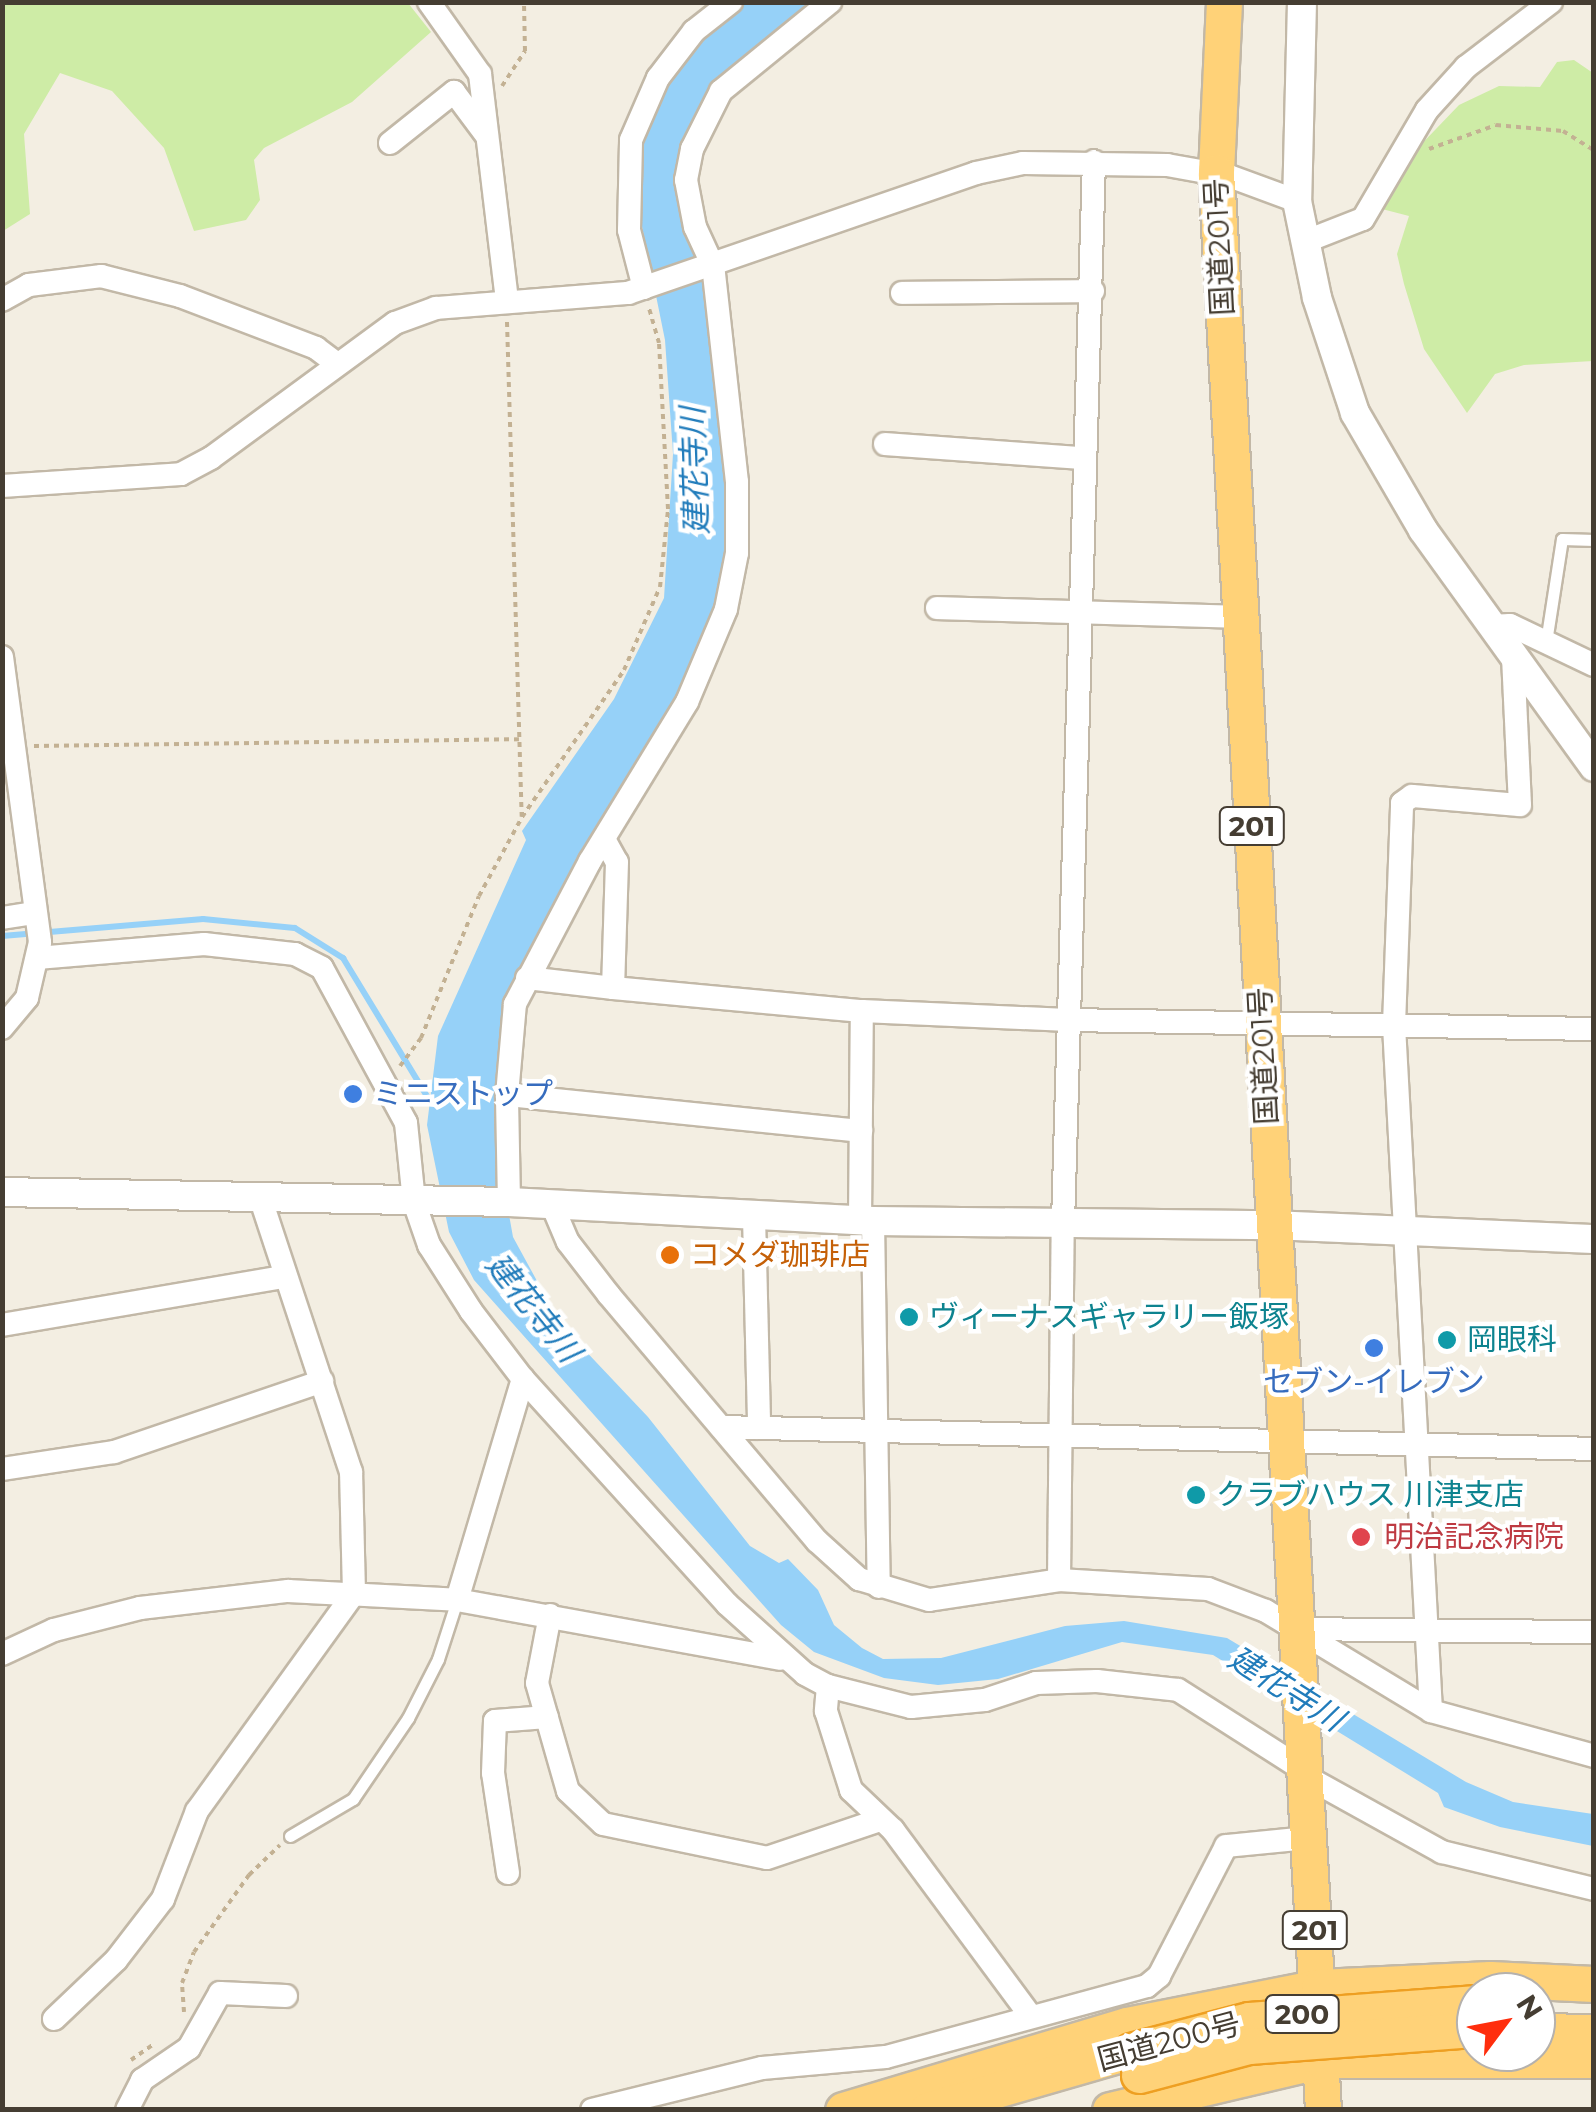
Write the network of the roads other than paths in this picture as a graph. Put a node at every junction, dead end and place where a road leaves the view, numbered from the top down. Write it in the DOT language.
graph roads {
  1 [pos="429,2"];
  2 [pos="731,2"];
  3 [pos="830,2"];
  4 [pos="1224,2"];
  5 [pos="1302,2"];
  6 [pos="1552,2"];
  7 [pos="488,138"];
  8 [pos="390,143"];
  9 [pos="1094,162"];
  10 [pos="1216,172"];
  11 [pos="1297,201"];
  12 [pos="1304,242"];
  13 [pos="709,267"];
  14 [pos="647,287"];
  15 [pos="1093,291"];
  16 [pos="902,292"];
  17 [pos="2,300"];
  18 [pos="506,301"];
  19 [pos="336,363"];
  20 [pos="886,444"];
  21 [pos="1082,458"];
  22 [pos="2,486"];
  23 [pos="1594,540"];
  24 [pos="936,608"];
  25 [pos="1078,615"];
  26 [pos="1241,617"];
  27 [pos="1490,626"];
  28 [pos="1546,642"];
  29 [pos="1512,657"];
  30 [pos="2,658"];
  31 [pos="1594,664"];
  32 [pos="10,748"];
  33 [pos="1594,767"];
  34 [pos="604,839"];
  35 [pos="35,913"];
  36 [pos="2,918"];
  37 [pos="37,958"];
  38 [pos="527,978"];
  39 [pos="613,988"];
  40 [pos="862,1011"];
  41 [pos="1068,1020"];
  42 [pos="1261,1022"];
  43 [pos="1394,1025"];
  44 [pos="2,1028"];
  45 [pos="1594,1029"];
  46 [pos="507,1095"];
  47 [pos="861,1131"];
  48 [pos="2,1192"];
  49 [pos="261,1200"];
  50 [pos="420,1202"];
  51 [pos="509,1202"];
  52 [pos="553,1206"];
  53 [pos="754,1216"];
  54 [pos="867,1221"];
  55 [pos="1063,1223"];
  56 [pos="1274,1225"];
  57 [pos="1403,1232"];
  58 [pos="1594,1239"];
  59 [pos="283,1277"];
  60 [pos="2,1325"];
  61 [pos="523,1380"];
  62 [pos="322,1381"];
  63 [pos="721,1427"];
  64 [pos="759,1428"];
  65 [pos="877,1431"];
  66 [pos="1061,1436"];
  67 [pos="1284,1442"];
  68 [pos="1414,1445"];
  69 [pos="1594,1449"];
  70 [pos="2,1469"];
  71 [pos="1059,1580"];
  72 [pos="880,1587"];
  73 [pos="354,1593"];
  74 [pos="457,1600"];
  75 [pos="550,1616"];
  76 [pos="1424,1630"];
  77 [pos="1594,1632"];
  78 [pos="1294,1640"];
  79 [pos="2,1654"];
  80 [pos="784,1660"];
  81 [pos="828,1686"];
  82 [pos="1431,1711"];
  83 [pos="547,1717"];
  84 [pos="1594,1756"];
  85 [pos="1302,1765"];
  86 [pos="880,1820"];
  87 [pos="290,1836"];
  88 [pos="1307,1838"];
  89 [pos="508,1874"];
  90 [pos="1594,1890"];
  91 [pos="1594,1984"];
  92 [pos="1319,1987"];
  93 [pos="286,1996"];
  94 [pos="1456,2004"];
  95 [pos="1556,2004"];
  96 [pos="1594,2005"];
  97 [pos="1030,2015"];
  98 [pos="54,2019"];
  99 [pos="1456,2030"];
  100 [pos="1556,2031"];
  101 [pos="1594,2032"];
  102 [pos="1322,2060"];
  103 [pos="1594,2060"];
  104 [pos="1135,2063"];
  105 [pos="128,2110"];
  106 [pos="592,2110"];
  107 [pos="843,2110"];
  108 [pos="927,2110"];
  109 [pos="1008,2110"];
  110 [pos="1110,2110"];
  111 [pos="1323,2110"];
  1 -- 7 [label="street"];
  2 -- 14 [label="street"];
  3 -- 13 [label="street"];
  4 -- 10 [label="highway, 国道201号 / 201"];
  5 -- 11 [label="street"];
  6 -- 12 [label="street"];
  7 -- 8 [label="street"];
  7 -- 18 [label="street"];
  9 -- 10 [label="street"];
  9 -- 13 [label="street"];
  9 -- 15 [label="street"];
  10 -- 11 [label="street"];
  10 -- 26 [label="highway, 国道201号 / 201"];
  11 -- 12 [label="street"];
  12 -- 27 [label="street"];
  13 -- 14 [label="street"];
  13 -- 34 [label="street"];
  14 -- 18 [label="street"];
  15 -- 16 [label="street"];
  15 -- 21 [label="street"];
  17 -- 19 [label="street"];
  18 -- 19 [label="street"];
  19 -- 22 [label="street"];
  20 -- 21 [label="street"];
  21 -- 25 [label="street"];
  23 -- 28 [label="lane"];
  24 -- 25 [label="street"];
  25 -- 26 [label="street"];
  25 -- 41 [label="street"];
  26 -- 42 [label="highway, 国道201号 / 201"];
  27 -- 28 [label="street"];
  27 -- 29 [label="street"];
  28 -- 31 [label="street"];
  29 -- 33 [label="street"];
  29 -- 43 [label="street"];
  30 -- 32 [label="street"];
  32 -- 35 [label="street"];
  34 -- 38 [label="street"];
  34 -- 39 [label="street"];
  35 -- 36 [label="street"];
  35 -- 37 [label="street"];
  37 -- 44 [label="street"];
  37 -- 50 [label="street"];
  38 -- 39 [label="street"];
  38 -- 46 [label="street"];
  39 -- 40 [label="street"];
  40 -- 41 [label="street"];
  40 -- 47 [label="street"];
  41 -- 42 [label="street"];
  41 -- 55 [label="street"];
  42 -- 43 [label="street"];
  42 -- 56 [label="highway, 国道201号 / 201"];
  43 -- 45 [label="street"];
  43 -- 57 [label="street"];
  46 -- 47 [label="street"];
  46 -- 51 [label="street"];
  47 -- 54 [label="street"];
  48 -- 49 [label="street"];
  49 -- 50 [label="street"];
  49 -- 59 [label="street"];
  50 -- 51 [label="street"];
  50 -- 61 [label="street"];
  51 -- 52 [label="street"];
  52 -- 53 [label="street"];
  52 -- 63 [label="street"];
  53 -- 54 [label="street"];
  53 -- 64 [label="street"];
  54 -- 55 [label="street"];
  54 -- 65 [label="street"];
  55 -- 56 [label="street"];
  55 -- 66 [label="street"];
  56 -- 57 [label="street"];
  56 -- 67 [label="highway, 国道201号 / 201"];
  57 -- 58 [label="street"];
  57 -- 68 [label="street"];
  59 -- 60 [label="street"];
  59 -- 62 [label="street"];
  61 -- 74 [label="street"];
  61 -- 80 [label="street"];
  62 -- 70 [label="street"];
  62 -- 73 [label="street"];
  63 -- 64 [label="street"];
  63 -- 72 [label="street"];
  64 -- 65 [label="street"];
  65 -- 66 [label="street"];
  65 -- 72 [label="street"];
  66 -- 67 [label="street"];
  66 -- 71 [label="street"];
  67 -- 68 [label="street"];
  67 -- 78 [label="highway, 国道201号 / 201"];
  68 -- 69 [label="street"];
  68 -- 76 [label="street"];
  71 -- 72 [label="street"];
  71 -- 78 [label="street"];
  73 -- 74 [label="street"];
  73 -- 79 [label="street"];
  73 -- 98 [label="street"];
  74 -- 75 [label="street"];
  74 -- 87 [label="lane"];
  75 -- 80 [label="street"];
  75 -- 83 [label="street"];
  76 -- 77 [label="street"];
  76 -- 78 [label="street"];
  76 -- 82 [label="street"];
  78 -- 82 [label="street"];
  78 -- 85 [label="highway, 国道201号 / 201"];
  80 -- 81 [label="street"];
  81 -- 85 [label="street"];
  81 -- 86 [label="street"];
  82 -- 84 [label="street"];
  83 -- 86 [label="street"];
  83 -- 89 [label="street"];
  85 -- 88 [label="highway, 国道201号 / 201"];
  85 -- 90 [label="street"];
  86 -- 97 [label="street"];
  88 -- 92 [label="highway, 国道201号 / 201"];
  88 -- 97 [label="street"];
  91 -- 92 [label="highway"];
  92 -- 102 [label="highway, 国道201号 / 201"];
  92 -- 107 [label="highway"];
  93 -- 105 [label="street"];
  94 -- 104 [label="highway, 国道200号 / 200, bridge"];
  95 -- 96 [label="highway"];
  97 -- 106 [label="street"];
  99 -- 104 [label="highway, 国道200号 / 200, bridge"];
  100 -- 101 [label="highway"];
  102 -- 103 [label="highway"];
  102 -- 110 [label="highway"];
  102 -- 111 [label="highway, 国道201号 / 201"];
  104 -- 108 [label="highway, 国道200号 / 200"];
  104 -- 109 [label="highway, 国道200号 / 200"];
}
